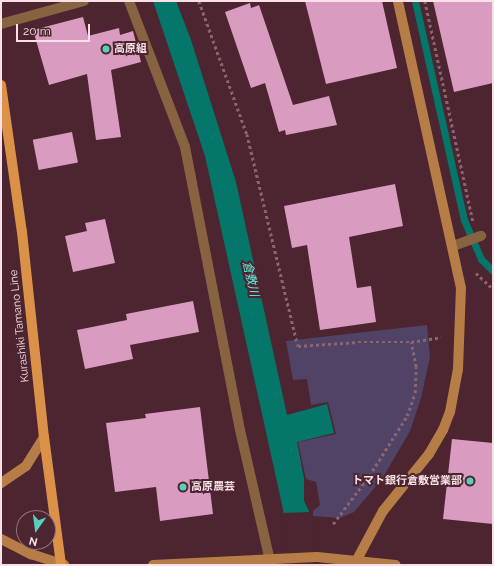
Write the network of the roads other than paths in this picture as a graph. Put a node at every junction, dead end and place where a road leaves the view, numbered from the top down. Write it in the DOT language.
graph roads {
  1 [pos="84,1"];
  2 [pos="129,1"];
  3 [pos="398,1"];
  4 [pos="1,24"];
  5 [pos="1,85"];
  6 [pos="479,236"];
  7 [pos="458,244"];
  8 [pos="44,437"];
  9 [pos="1,483"];
  10 [pos="1,539"];
  11 [pos="271,562"];
  12 [pos="354,563"];
  13 [pos="62,565"];
  14 [pos="153,565"];
  15 [pos="396,565"];
  1 -- 4 [label="street"];
  2 -- 11 [label="street"];
  3 -- 7 [label="street"];
  5 -- 8 [label="main road, Kurashiki Tamano Line"];
  6 -- 7 [label="street"];
  7 -- 12 [label="street"];
  8 -- 9 [label="street"];
  8 -- 13 [label="main road, Kurashiki Tamano Line"];
  10 -- 13 [label="street"];
  11 -- 12 [label="street"];
  11 -- 14 [label="street"];
  12 -- 15 [label="street"];
}
